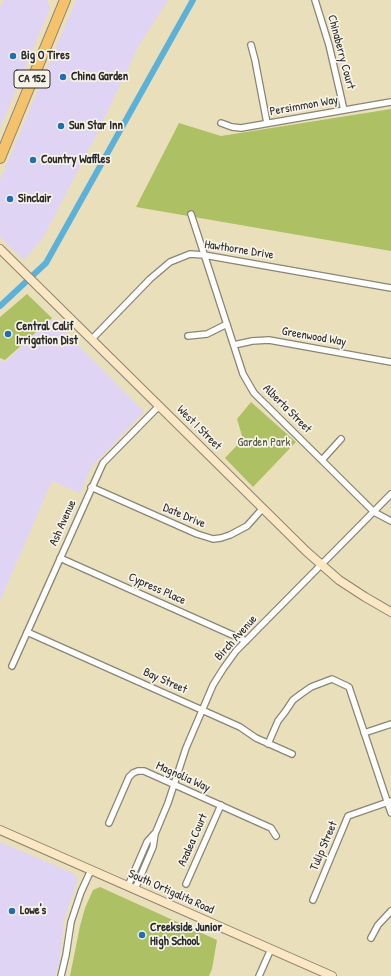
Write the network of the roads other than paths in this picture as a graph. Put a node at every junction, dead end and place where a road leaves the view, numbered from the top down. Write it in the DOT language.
graph roads {
  1 [pos="64,0"];
  2 [pos="315,0"];
  3 [pos="251,45"];
  4 [pos="391,102"];
  5 [pos="344,110"];
  6 [pos="221,123"];
  7 [pos="267,123"];
  8 [pos="0,158"];
  9 [pos="191,214"];
  10 [pos="0,249"];
  11 [pos="204,254"];
  12 [pos="391,288"];
  13 [pos="227,324"];
  14 [pos="188,336"];
  15 [pos="92,339"];
  16 [pos="234,345"];
  17 [pos="391,362"];
  18 [pos="159,406"];
  19 [pos="341,439"];
  20 [pos="322,460"];
  21 [pos="91,487"];
  22 [pos="391,494"];
  23 [pos="262,508"];
  24 [pos="374,512"];
  25 [pos="391,521"];
  26 [pos="60,558"];
  27 [pos="321,565"];
  28 [pos="391,612"];
  29 [pos="27,632"];
  30 [pos="246,641"];
  31 [pos="12,666"];
  32 [pos="202,710"];
  33 [pos="391,724"];
  34 [pos="364,733"];
  35 [pos="268,744"];
  36 [pos="292,754"];
  37 [pos="174,784"];
  38 [pos="389,802"];
  39 [pos="221,805"];
  40 [pos="391,813"];
  41 [pos="109,823"];
  42 [pos="0,830"];
  43 [pos="276,836"];
  44 [pos="91,870"];
  45 [pos="186,884"];
  46 [pos="131,887"];
  47 [pos="313,900"];
  48 [pos="391,911"];
  49 [pos="371,938"];
  50 [pos="271,949"];
  51 [pos="60,976"];
  52 [pos="259,976"];
  53 [pos="332,976"];
  1 -- 8 [label="highway, CA 152"];
  2 -- 5 [label="street, Chinaberry Court"];
  3 -- 7 [label="street"];
  4 -- 5 [label="street, Persimmon Way"];
  5 -- 7 [label="street, Persimmon Way"];
  6 -- 7 [label="street, Persimmon Way"];
  9 -- 11 [label="street, Alberta Street"];
  10 -- 15 [label="street, West I Street"];
  11 -- 12 [label="street, Hawthorne Drive"];
  11 -- 13 [label="street, Alberta Street"];
  11 -- 15 [label="street, Hawthorne Drive"];
  13 -- 14 [label="street"];
  13 -- 16 [label="street, Alberta Street"];
  15 -- 18 [label="street, West I Street"];
  16 -- 17 [label="street, Greenwood Way"];
  16 -- 20 [label="street, Alberta Street"];
  18 -- 21 [label="street, Ash Avenue"];
  18 -- 23 [label="street, West I Street"];
  19 -- 20 [label="street"];
  20 -- 24 [label="street, Alberta Street"];
  21 -- 23 [label="street, Date Drive"];
  21 -- 26 [label="street, Ash Avenue"];
  22 -- 24 [label="street, Birch Avenue"];
  23 -- 27 [label="street, West I Street"];
  24 -- 25 [label="street, Alberta Street"];
  24 -- 27 [label="street, Birch Avenue"];
  26 -- 29 [label="street, Ash Avenue"];
  26 -- 30 [label="street, Cypress Place"];
  27 -- 28 [label="street, West I Street"];
  27 -- 30 [label="street, Birch Avenue"];
  29 -- 31 [label="street, Ash Avenue"];
  29 -- 32 [label="street, Bay Street"];
  30 -- 32 [label="street, Birch Avenue"];
  32 -- 35 [label="street, Bay Street"];
  32 -- 37 [label="street, Birch Avenue"];
  33 -- 34 [label="street"];
  34 -- 35 [label="street"];
  34 -- 38 [label="street"];
  35 -- 36 [label="street, Bay Street"];
  37 -- 39 [label="street, Magnolia Way"];
  37 -- 41 [label="street, Magnolia Way"];
  37 -- 46 [label="street, Birch Avenue"];
  38 -- 40 [label="street"];
  38 -- 47 [label="street, Tulip Street"];
  39 -- 43 [label="street, Magnolia Way"];
  39 -- 45 [label="street, Azalea Court"];
  42 -- 44 [label="street, South Ortigalita Road"];
  44 -- 46 [label="street, South Ortigalita Road"];
  44 -- 51 [label="street"];
  46 -- 50 [label="street, South Ortigalita Road"];
  48 -- 49 [label="street"];
  50 -- 52 [label="street"];
  50 -- 53 [label="street, South Ortigalita Road"];
}
